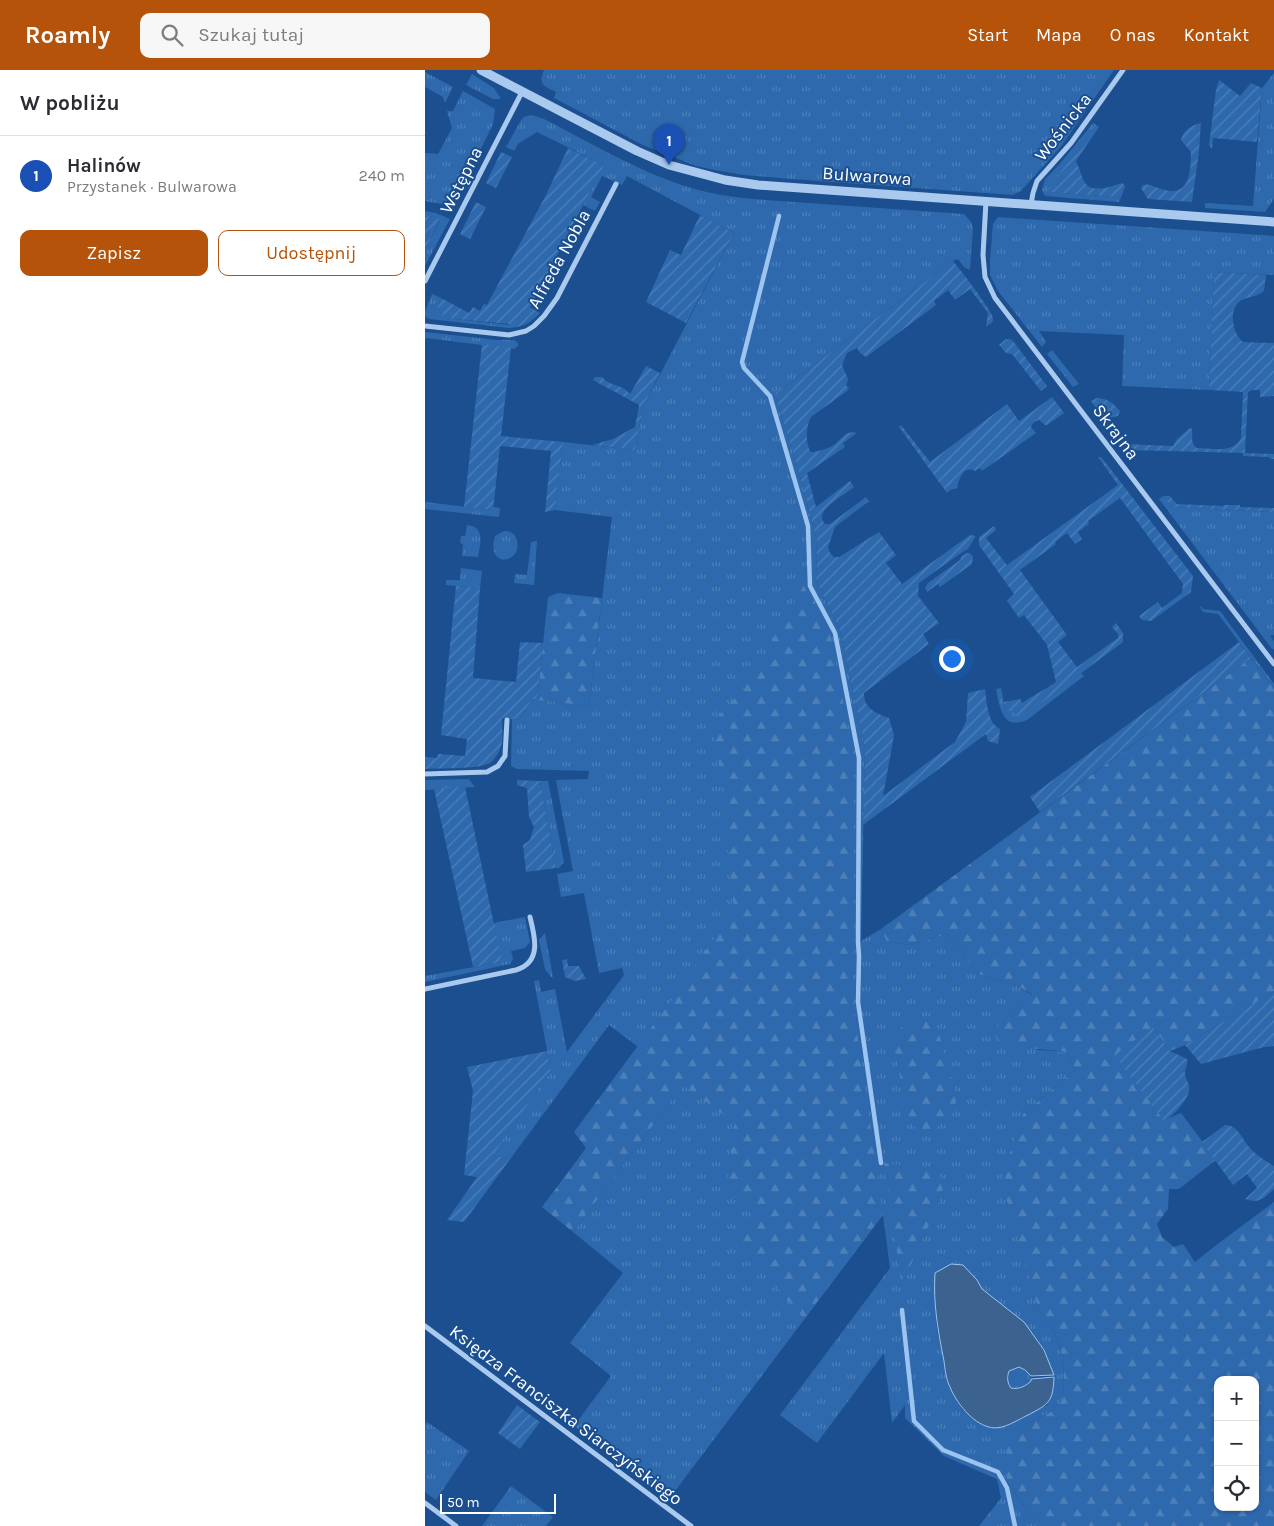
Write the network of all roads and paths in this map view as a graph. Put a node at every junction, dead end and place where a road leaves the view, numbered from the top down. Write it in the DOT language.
graph roads {
  1 [pos="481,70"];
  2 [pos="1123,70"];
  3 [pos="522,92"];
  4 [pos="616,184"];
  5 [pos="986,201"];
  6 [pos="1031,204"];
  7 [pos="1274,222"];
  8 [pos="425,281"];
  9 [pos="425,326"];
  10 [pos="1274,664"];
  11 [pos="507,720"];
  12 [pos="425,774"];
  13 [pos="530,916"];
  14 [pos="425,989"];
  15 [pos="425,1326"];
  16 [pos="425,1502"];
  17 [pos="456,1526"];
  18 [pos="691,1526"];
  1 -- 3 [label="street, Bulwarowa"];
  2 -- 6 [label="street, Wośnicka"];
  3 -- 5 [label="street, Bulwarowa"];
  3 -- 8 [label="street, Wstępna"];
  4 -- 9 [label="street, Alfreda Nobla"];
  5 -- 6 [label="street, Bulwarowa"];
  5 -- 10 [label="street, Skrajna"];
  6 -- 7 [label="street, Bulwarowa"];
  11 -- 12 [label="street"];
  13 -- 14 [label="street"];
  15 -- 18 [label="street, Księdza Franciszka Siarczyńskiego"];
  16 -- 17 [label="street"];
}
